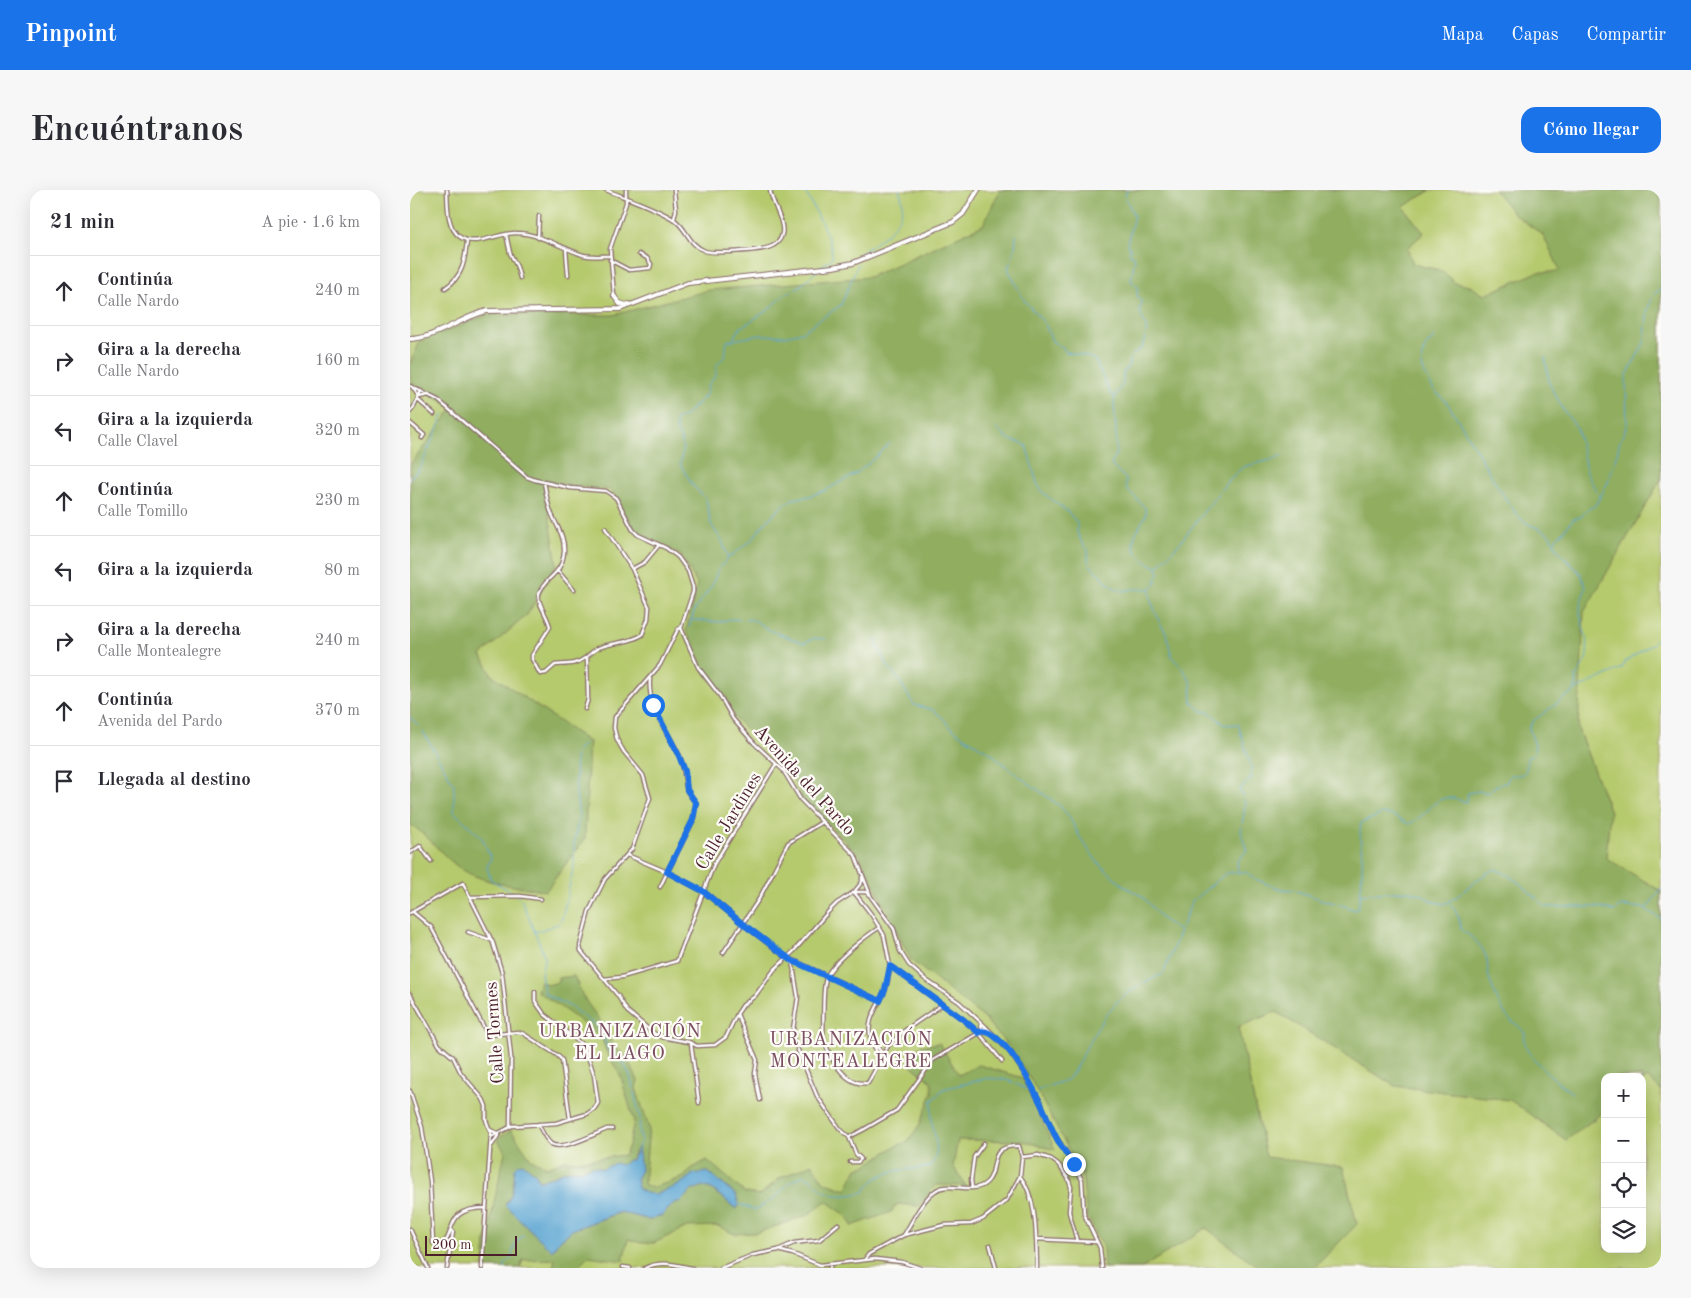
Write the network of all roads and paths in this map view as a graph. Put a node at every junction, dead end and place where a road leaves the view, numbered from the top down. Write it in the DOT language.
graph roads {
  1 [pos="447,190"];
  2 [pos="606,190"];
  3 [pos="626,190"];
  4 [pos="674,190"];
  5 [pos="770,190"];
  6 [pos="978,190"];
  7 [pos="626,198"];
  8 [pos="539,216"];
  9 [pos="674,219"];
  10 [pos="506,234"];
  11 [pos="538,238"];
  12 [pos="467,241"];
  13 [pos="566,249"];
  14 [pos="638,254"];
  15 [pos="610,258"];
  16 [pos="568,274"];
  17 [pos="520,278"];
  18 [pos="446,288"];
  19 [pos="614,296"];
  20 [pos="645,299"];
  21 [pos="618,303"];
  22 [pos="620,309"];
  23 [pos="609,310"];
  24 [pos="410,338"];
  25 [pos="411,387"];
  26 [pos="421,391"];
  27 [pos="430,395"];
  28 [pos="418,398"];
  29 [pos="410,412"];
  30 [pos="434,414"];
  31 [pos="410,422"];
  32 [pos="422,438"];
  33 [pos="544,482"];
  34 [pos="551,484"];
  35 [pos="547,492"];
  36 [pos="605,528"];
  37 [pos="659,544"];
  38 [pos="632,569"];
  39 [pos="558,571"];
  40 [pos="574,590"];
  41 [pos="681,628"];
  42 [pos="587,657"];
  43 [pos="650,677"];
  44 [pos="585,709"];
  45 [pos="776,764"];
  46 [pos="822,822"];
  47 [pos="410,853"];
  48 [pos="627,855"];
  49 [pos="857,859"];
  50 [pos="430,861"];
  51 [pos="667,872"];
  52 [pos="660,887"];
  53 [pos="862,887"];
  54 [pos="703,891"];
  55 [pos="860,891"];
  56 [pos="854,892"];
  57 [pos="471,897"];
  58 [pos="871,897"];
  59 [pos="541,899"];
  60 [pos="411,913"];
  61 [pos="743,924"];
  62 [pos="880,927"];
  63 [pos="468,932"];
  64 [pos="491,940"];
  65 [pos="723,953"];
  66 [pos="787,958"];
  67 [pos="792,960"];
  68 [pos="890,966"];
  69 [pos="827,976"];
  70 [pos="604,979"];
  71 [pos="535,992"];
  72 [pos="410,994"];
  73 [pos="880,1001"];
  74 [pos="943,1004"];
  75 [pos="737,1014"];
  76 [pos="980,1020"];
  77 [pos="986,1027"];
  78 [pos="980,1032"];
  79 [pos="509,1033"];
  80 [pos="996,1036"];
  81 [pos="872,1040"];
  82 [pos="692,1044"];
  83 [pos="883,1054"];
  84 [pos="880,1059"];
  85 [pos="1002,1061"];
  86 [pos="410,1091"];
  87 [pos="760,1100"];
  88 [pos="699,1103"];
  89 [pos="570,1119"];
  90 [pos="538,1124"];
  91 [pos="510,1127"];
  92 [pos="612,1129"];
  93 [pos="490,1130"];
  94 [pos="499,1134"];
  95 [pos="491,1137"];
  96 [pos="849,1137"];
  97 [pos="984,1143"];
  98 [pos="491,1147"];
  99 [pos="1022,1157"];
  100 [pos="850,1162"];
  101 [pos="1020,1176"];
  102 [pos="972,1188"];
  103 [pos="486,1208"];
  104 [pos="838,1224"];
  105 [pos="410,1229"];
  106 [pos="450,1231"];
  107 [pos="904,1236"];
  108 [pos="1036,1239"];
  109 [pos="1077,1240"];
  110 [pos="1098,1242"];
  111 [pos="990,1245"];
  112 [pos="785,1246"];
  113 [pos="778,1250"];
  114 [pos="785,1251"];
  115 [pos="865,1259"];
  116 [pos="834,1264"];
  117 [pos="622,1267"];
  118 [pos="825,1267"];
  119 [pos="428,1268"];
  120 [pos="447,1268"];
  121 [pos="482,1268"];
  122 [pos="630,1268"];
  123 [pos="645,1268"];
  124 [pos="690,1268"];
  125 [pos="721,1268"];
  126 [pos="830,1268"];
  127 [pos="920,1268"];
  128 [pos="996,1268"];
  129 [pos="1037,1268"];
  130 [pos="1102,1268"];
  1 -- 12 [label="street"];
  2 -- 7 [label="street"];
  3 -- 7 [label="street"];
  4 -- 9 [label="street"];
  5 -- 9 [label="street"];
  6 -- 20 [label="main road"];
  7 -- 9 [label="street"];
  7 -- 15 [label="street"];
  8 -- 11 [label="street"];
  10 -- 11 [label="street"];
  10 -- 12 [label="street"];
  10 -- 17 [label="street"];
  11 -- 13 [label="street"];
  12 -- 18 [label="street"];
  13 -- 15 [label="street"];
  13 -- 16 [label="street"];
  14 -- 15 [label="street"];
  15 -- 19 [label="street"];
  19 -- 21 [label="main road"];
  20 -- 21 [label="main road"];
  20 -- 22 [label="main road"];
  21 -- 22 [label="main road"];
  21 -- 23 [label="main road"];
  22 -- 23 [label="main road"];
  23 -- 24 [label="main road"];
  25 -- 26 [label="street"];
  25 -- 28 [label="street"];
  26 -- 27 [label="street"];
  26 -- 28 [label="street"];
  27 -- 28 [label="street"];
  27 -- 33 [label="street"];
  28 -- 29 [label="street"];
  28 -- 30 [label="street"];
  31 -- 32 [label="street"];
  33 -- 34 [label="street"];
  33 -- 35 [label="street"];
  34 -- 35 [label="street"];
  34 -- 37 [label="street"];
  35 -- 39 [label="street"];
  36 -- 38 [label="street"];
  37 -- 38 [label="street"];
  37 -- 41 [label="street"];
  38 -- 42 [label="street"];
  39 -- 40 [label="street"];
  39 -- 42 [label="street"];
  41 -- 43 [label="street"];
  41 -- 45 [label="street, Avenida del Pardo"];
  42 -- 44 [label="street"];
  43 -- 48 [label="street"];
  43 -- 51 [label="street"];
  45 -- 46 [label="street, Avenida del Pardo"];
  45 -- 54 [label="street, Calle Jardines"];
  46 -- 49 [label="street, Avenida del Pardo"];
  46 -- 61 [label="street"];
  47 -- 50 [label="street"];
  48 -- 51 [label="street"];
  48 -- 70 [label="street"];
  49 -- 53 [label="street, Avenida del Pardo"];
  49 -- 53 [label="street"];
  51 -- 52 [label="street"];
  51 -- 54 [label="street"];
  53 -- 55 [label="street"];
  53 -- 56 [label="street"];
  53 -- 58 [label="street, Avenida del Pardo"];
  54 -- 61 [label="street"];
  54 -- 70 [label="street, Calle Jardines"];
  55 -- 56 [label="street"];
  55 -- 58 [label="street"];
  56 -- 62 [label="street"];
  56 -- 66 [label="street"];
  57 -- 59 [label="street"];
  57 -- 60 [label="street, Calle Tormes"];
  57 -- 64 [label="street, Calle Tormes"];
  58 -- 76 [label="street, Avenida del Pardo"];
  60 -- 79 [label="street"];
  61 -- 65 [label="street"];
  61 -- 66 [label="street"];
  62 -- 68 [label="street"];
  62 -- 69 [label="street"];
  63 -- 64 [label="street"];
  64 -- 79 [label="street, Calle Tormes"];
  66 -- 67 [label="street"];
  66 -- 75 [label="street"];
  67 -- 69 [label="street"];
  67 -- 96 [label="street"];
  68 -- 73 [label="street"];
  68 -- 74 [label="street"];
  69 -- 73 [label="street"];
  69 -- 84 [label="street"];
  70 -- 82 [label="street"];
  71 -- 89 [label="street"];
  72 -- 93 [label="street"];
  73 -- 81 [label="street"];
  74 -- 78 [label="street"];
  74 -- 83 [label="street"];
  75 -- 82 [label="street"];
  75 -- 87 [label="street"];
  76 -- 77 [label="street, Avenida del Pardo"];
  76 -- 78 [label="street"];
  77 -- 78 [label="street"];
  77 -- 80 [label="street, Avenida del Pardo"];
  78 -- 80 [label="street"];
  78 -- 85 [label="street"];
  78 -- 96 [label="street"];
  79 -- 89 [label="street"];
  79 -- 91 [label="street, Calle Tormes"];
  80 -- 110 [label="street, Avenida del Pardo"];
  81 -- 83 [label="street"];
  81 -- 84 [label="street"];
  82 -- 88 [label="street"];
  83 -- 84 [label="street"];
  86 -- 106 [label="street"];
  89 -- 90 [label="street"];
  90 -- 91 [label="street"];
  90 -- 92 [label="street"];
  91 -- 94 [label="street"];
  93 -- 94 [label="street"];
  93 -- 95 [label="street"];
  94 -- 95 [label="street"];
  94 -- 98 [label="street"];
  95 -- 98 [label="street"];
  96 -- 100 [label="street"];
  97 -- 102 [label="street"];
  98 -- 103 [label="street"];
  99 -- 101 [label="street"];
  99 -- 102 [label="street"];
  99 -- 109 [label="street"];
  101 -- 107 [label="street"];
  101 -- 108 [label="street"];
  102 -- 107 [label="street"];
  103 -- 106 [label="street"];
  103 -- 121 [label="street"];
  104 -- 112 [label="street"];
  105 -- 119 [label="street"];
  106 -- 120 [label="street"];
  107 -- 115 [label="street"];
  108 -- 109 [label="street"];
  108 -- 129 [label="street"];
  109 -- 110 [label="street"];
  110 -- 130 [label="street, Avenida del Pardo"];
  111 -- 128 [label="street"];
  112 -- 113 [label="street"];
  112 -- 114 [label="street"];
  113 -- 114 [label="street"];
  113 -- 125 [label="street"];
  114 -- 118 [label="street"];
  115 -- 116 [label="street"];
  115 -- 127 [label="street"];
  116 -- 118 [label="street"];
  116 -- 126 [label="street"];
  117 -- 122 [label="street"];
  118 -- 126 [label="street"];
  123 -- 124 [label="street"];
}
